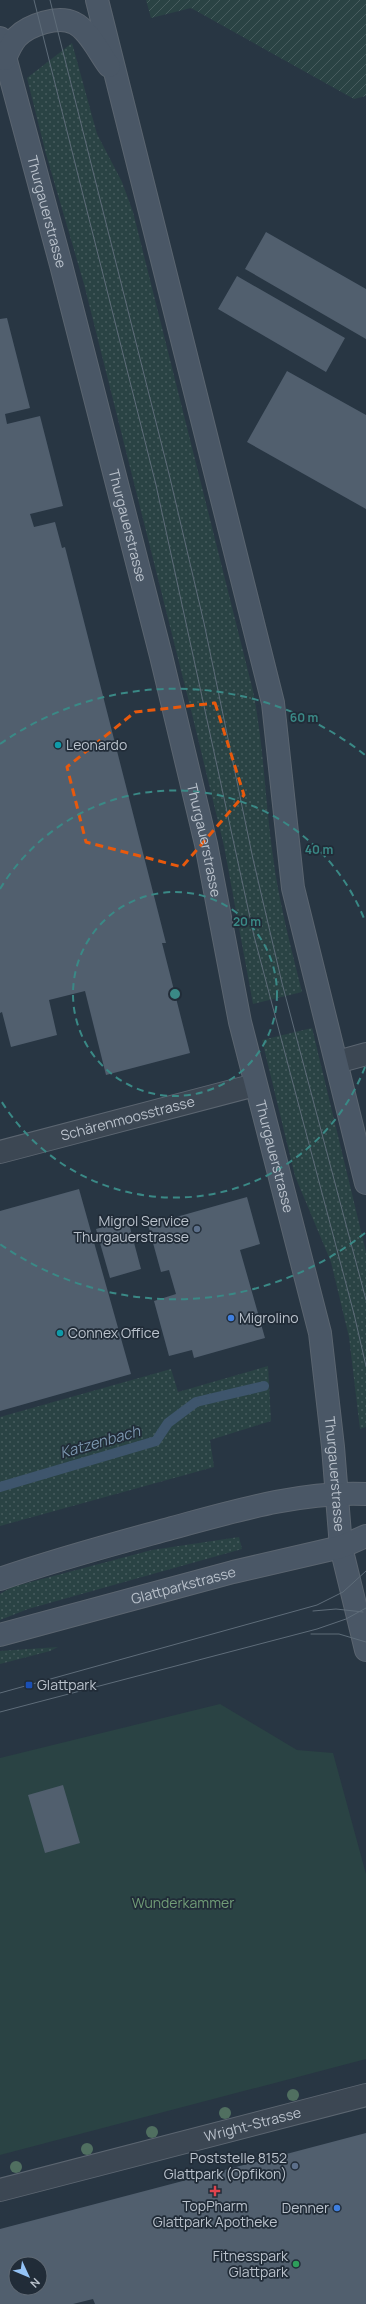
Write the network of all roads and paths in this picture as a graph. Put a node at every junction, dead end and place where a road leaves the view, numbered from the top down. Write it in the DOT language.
graph roads {
  1 [pos="97,0"];
  2 [pos="3,49"];
  3 [pos="116,75"];
  4 [pos="366,1054"];
  5 [pos="337,1062"];
  6 [pos="255,1085"];
  7 [pos="0,1152"];
  8 [pos="366,1183"];
  9 [pos="337,1493"];
  10 [pos="366,1494"];
  11 [pos="366,1536"];
  12 [pos="341,1547"];
  13 [pos="0,1579"];
  14 [pos="0,1636"];
  15 [pos="366,1650"];
  16 [pos="366,2095"];
  17 [pos="0,2190"];
  1 -- 3 [label="main road"];
  2 -- 3 [label="main road"];
  2 -- 6 [label="main road, Thurgauerstrasse"];
  3 -- 5 [label="main road"];
  4 -- 5 [label="street"];
  5 -- 8 [label="main road"];
  6 -- 7 [label="street, Schärenmoosstrasse"];
  6 -- 9 [label="main road, Thurgauerstrasse"];
  9 -- 10 [label="main road"];
  9 -- 12 [label="main road, Thurgauerstrasse"];
  9 -- 13 [label="main road"];
  11 -- 12 [label="main road, Glattparkstrasse"];
  12 -- 14 [label="main road, Glattparkstrasse"];
  12 -- 15 [label="main road, Thurgauerstrasse"];
  16 -- 17 [label="street, Wright-Strasse"];
}
